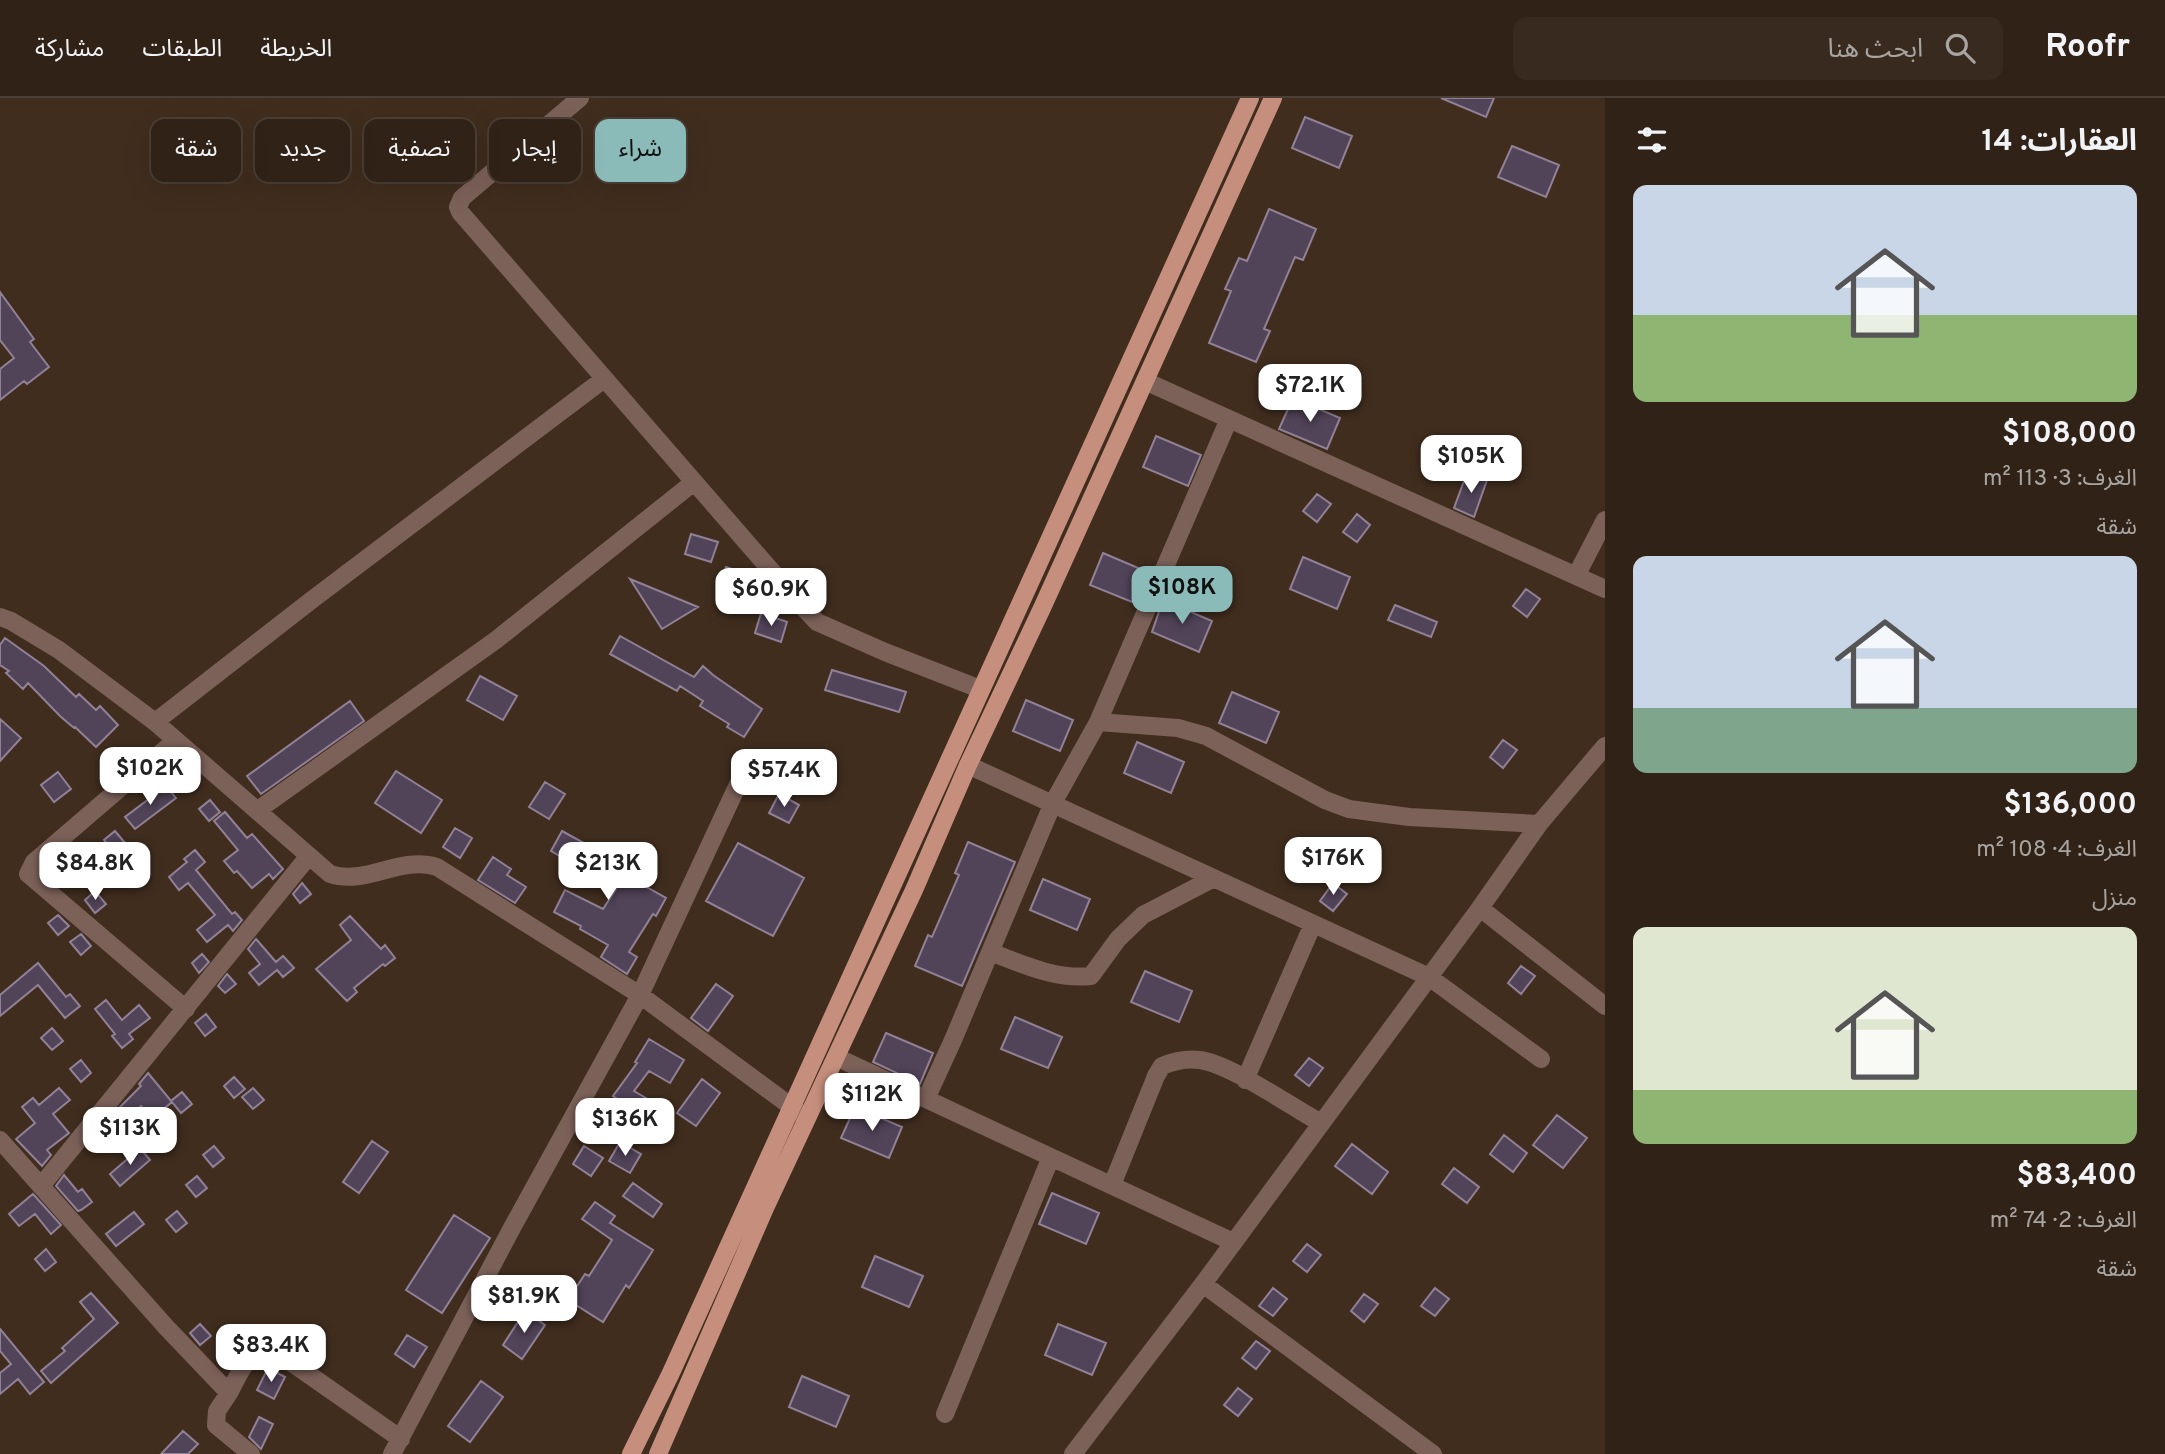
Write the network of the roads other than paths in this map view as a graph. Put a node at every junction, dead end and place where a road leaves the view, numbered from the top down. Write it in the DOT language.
graph roads {
  1 [pos="580,98"];
  2 [pos="1250,98"];
  3 [pos="1273,98"];
  4 [pos="604,379"];
  5 [pos="1145,381"];
  6 [pos="1229,419"];
  7 [pos="694,482"];
  8 [pos="1605,520"];
  9 [pos="1576,576"];
  10 [pos="1605,589"];
  11 [pos="0,617"];
  12 [pos="980,689"];
  13 [pos="155,722"];
  14 [pos="1098,722"];
  15 [pos="176,740"];
  16 [pos="1605,746"];
  17 [pos="968,765"];
  18 [pos="741,778"];
  19 [pos="1053,803"];
  20 [pos="258,810"];
  21 [pos="1539,824"];
  22 [pos="309,857"];
  23 [pos="1214,878"];
  24 [pos="1480,908"];
  25 [pos="1313,924"];
  26 [pos="990,952"];
  27 [pos="1429,977"];
  28 [pos="640,995"];
  29 [pos="1605,1006"];
  30 [pos="187,1009"];
  31 [pos="836,1057"];
  32 [pos="1541,1059"];
  33 [pos="1245,1080"];
  34 [pos="926,1099"];
  35 [pos="799,1113"];
  36 [pos="1321,1123"];
  37 [pos="3,1150"];
  38 [pos="1051,1157"];
  39 [pos="1112,1185"];
  40 [pos="41,1186"];
  41 [pos="1233,1242"];
  42 [pos="1203,1284"];
  43 [pos="229,1393"];
  44 [pos="946,1414"];
  45 [pos="396,1447"];
  46 [pos="249,1454"];
  47 [pos="631,1454"];
  48 [pos="659,1454"];
  49 [pos="1073,1454"];
  50 [pos="1433,1454"];
  1 -- 4 [label="street"];
  2 -- 12 [label="main road"];
  3 -- 5 [label="main road"];
  4 -- 7 [label="street"];
  4 -- 13 [label="street"];
  5 -- 6 [label="street"];
  5 -- 17 [label="main road"];
  6 -- 9 [label="street"];
  6 -- 14 [label="street"];
  7 -- 12 [label="street"];
  7 -- 20 [label="street"];
  8 -- 9 [label="street"];
  9 -- 10 [label="street"];
  11 -- 13 [label="street"];
  12 -- 35 [label="main road"];
  13 -- 15 [label="street"];
  14 -- 19 [label="street"];
  14 -- 21 [label="street"];
  15 -- 20 [label="street"];
  15 -- 30 [label="street"];
  16 -- 21 [label="street"];
  17 -- 19 [label="street"];
  17 -- 31 [label="main road"];
  18 -- 28 [label="street"];
  19 -- 23 [label="street"];
  19 -- 26 [label="street"];
  20 -- 22 [label="street"];
  21 -- 24 [label="street"];
  22 -- 28 [label="street"];
  22 -- 30 [label="street"];
  23 -- 25 [label="street"];
  23 -- 26 [label="street"];
  24 -- 27 [label="street"];
  24 -- 29 [label="street"];
  25 -- 27 [label="street"];
  25 -- 33 [label="street"];
  26 -- 34 [label="street"];
  27 -- 32 [label="street"];
  27 -- 36 [label="street"];
  28 -- 35 [label="street"];
  28 -- 45 [label="street"];
  30 -- 40 [label="street"];
  31 -- 34 [label="street"];
  31 -- 35 [label="main road"];
  33 -- 36 [label="street"];
  33 -- 39 [label="street"];
  34 -- 38 [label="street"];
  35 -- 47 [label="main road"];
  35 -- 48 [label="main road"];
  36 -- 41 [label="street"];
  37 -- 40 [label="street"];
  38 -- 39 [label="street"];
  38 -- 44 [label="street"];
  39 -- 41 [label="street"];
  40 -- 43 [label="street"];
  41 -- 42 [label="street"];
  42 -- 49 [label="street"];
  42 -- 50 [label="street"];
  43 -- 45 [label="street"];
  43 -- 46 [label="street"];
}
